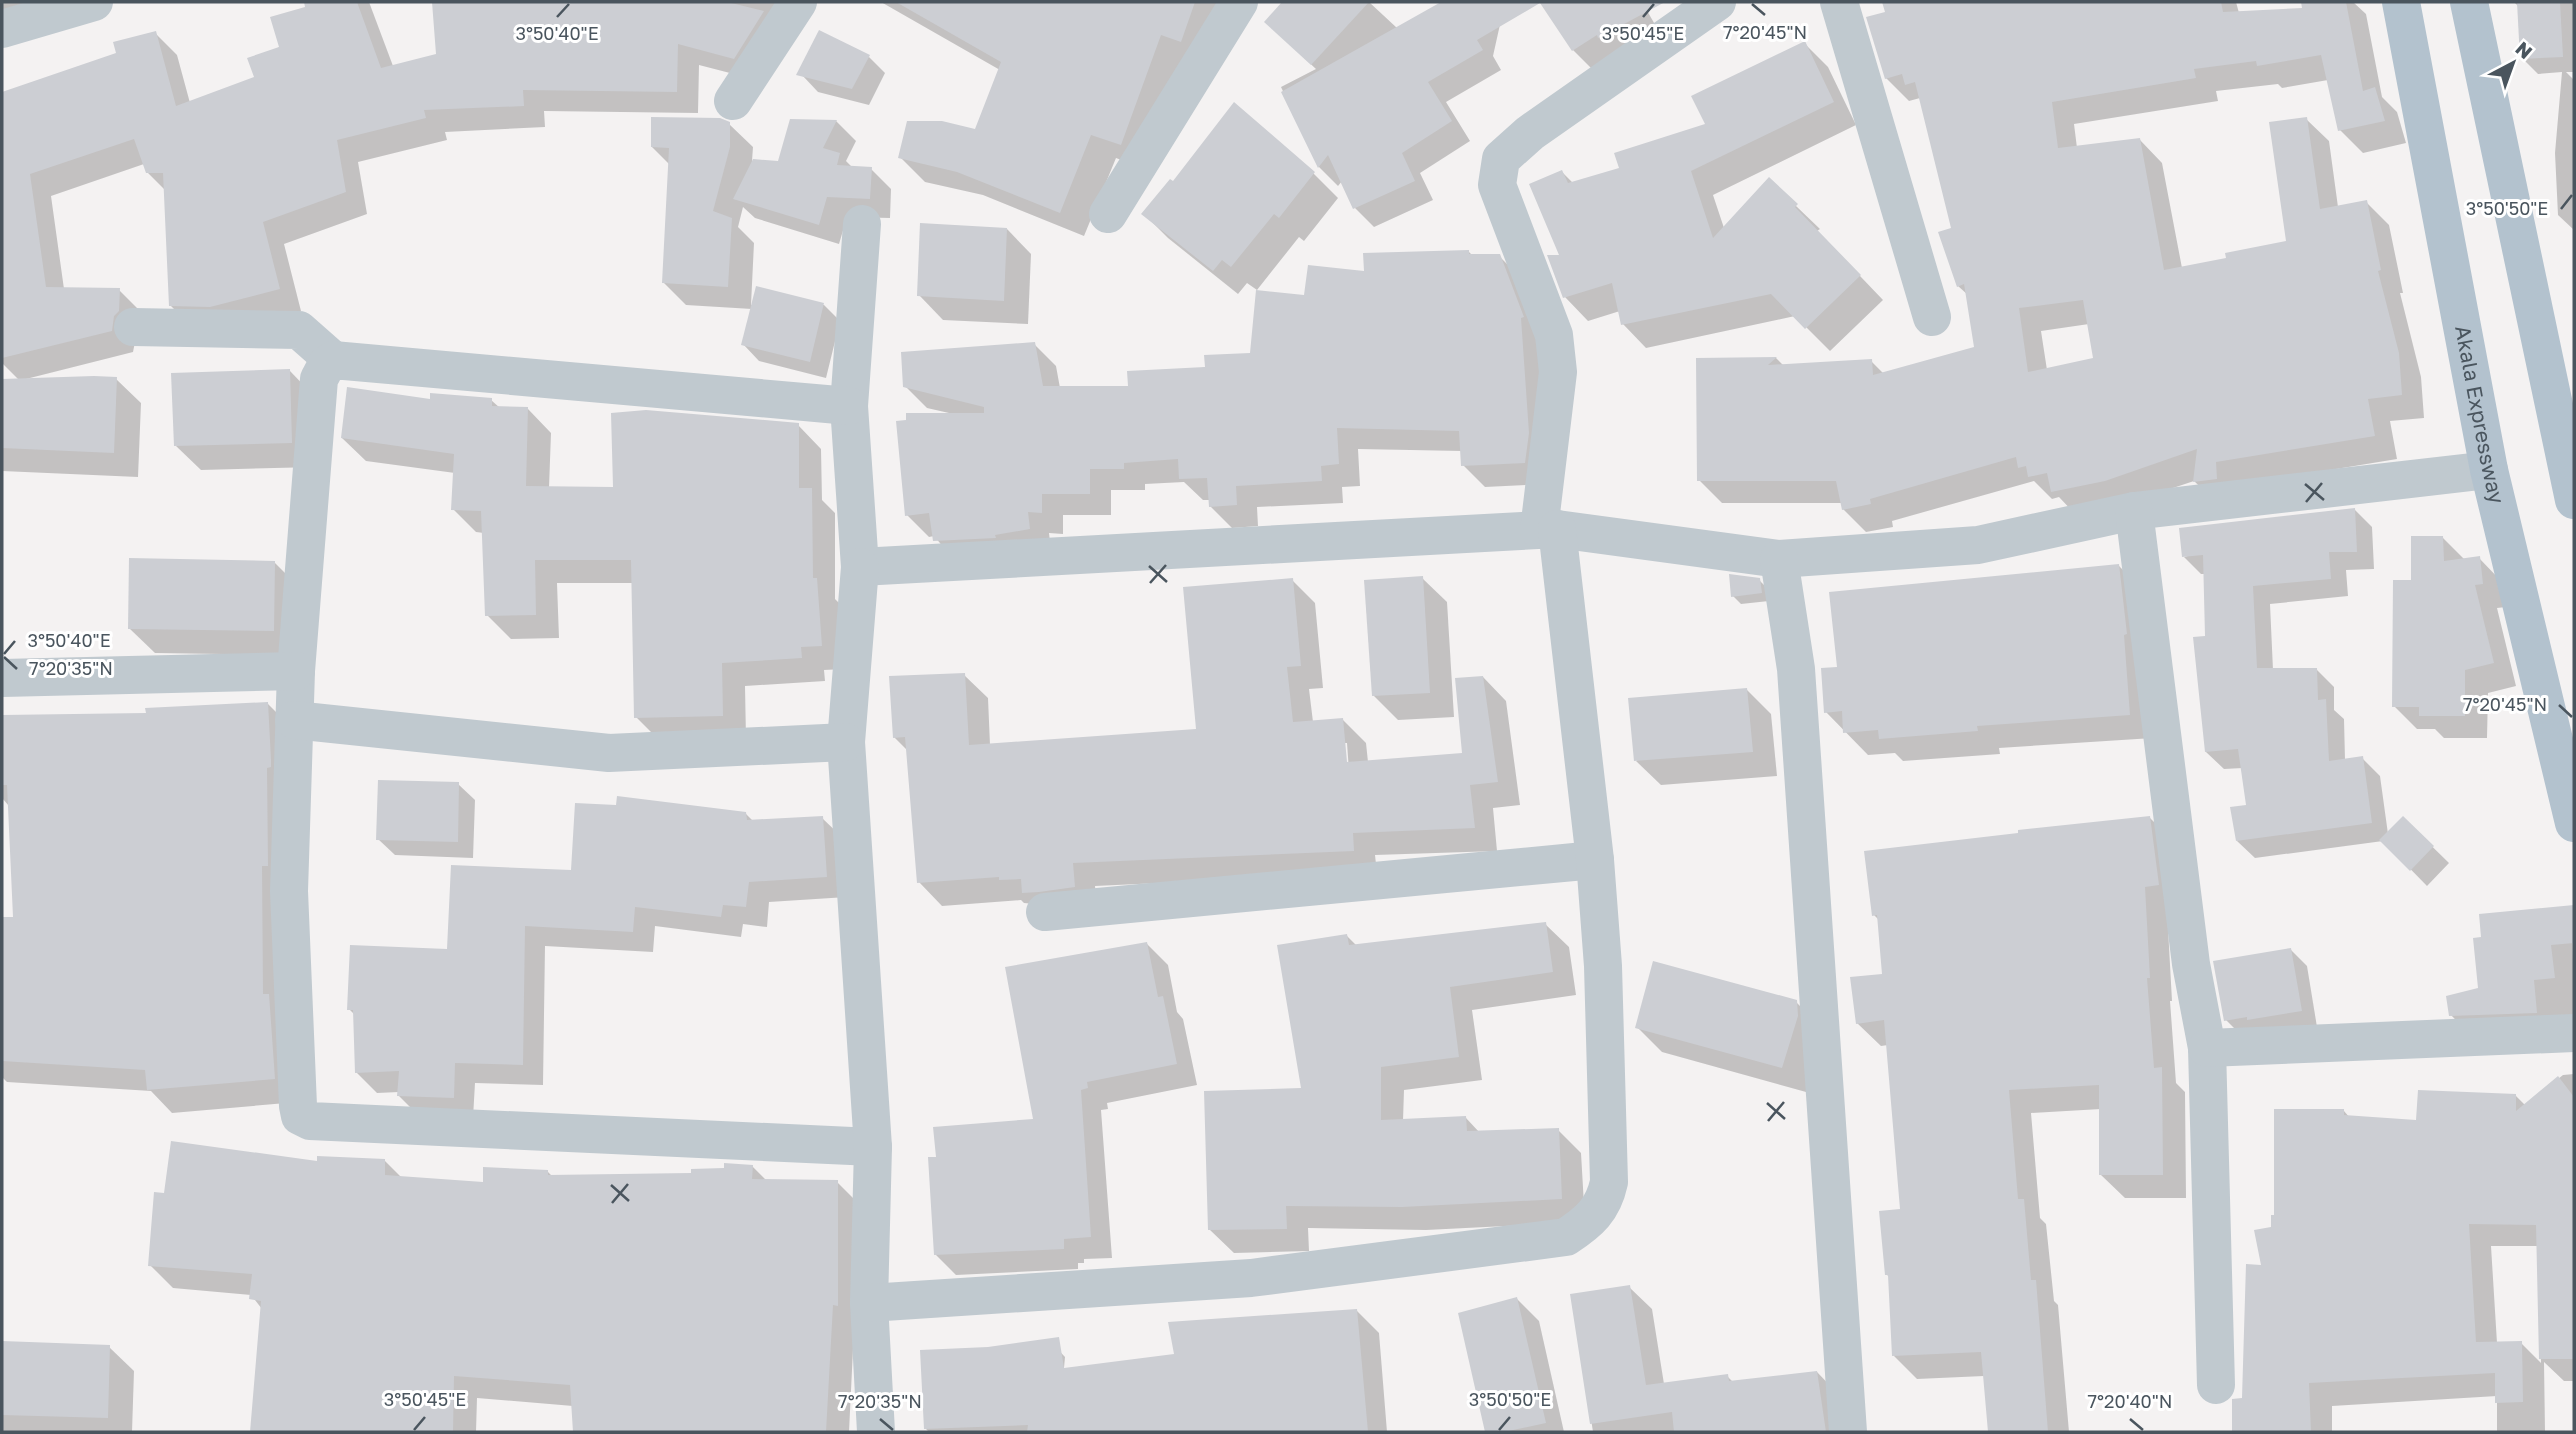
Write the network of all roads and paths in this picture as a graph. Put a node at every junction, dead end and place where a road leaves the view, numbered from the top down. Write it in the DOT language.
graph roads {
  1 [pos="94,2"];
  2 [pos="798,2"];
  3 [pos="1239,2"];
  4 [pos="1717,2"];
  5 [pos="1839,2"];
  6 [pos="2401,2"];
  7 [pos="2469,2"];
  8 [pos="2,29"];
  9 [pos="733,101"];
  10 [pos="1108,214"];
  11 [pos="862,224"];
  12 [pos="1932,317"];
  13 [pos="133,327"];
  14 [pos="333,360"];
  15 [pos="849,406"];
  16 [pos="2489,470"];
  17 [pos="2574,500"];
  18 [pos="2134,510"];
  19 [pos="1548,529"];
  20 [pos="1779,559"];
  21 [pos="860,567"];
  22 [pos="296,671"];
  23 [pos="2,678"];
  24 [pos="294,720"];
  25 [pos="846,742"];
  26 [pos="2574,823"];
  27 [pos="1595,860"];
  28 [pos="1045,912"];
  29 [pos="2574,1033"];
  30 [pos="2207,1048"];
  31 [pos="873,1147"];
  32 [pos="869,1303"];
  33 [pos="2216,1385"];
  34 [pos="876,1432"];
  35 [pos="1848,1432"];
  1 -- 8 [label="street"];
  2 -- 9 [label="street"];
  3 -- 10 [label="street"];
  4 -- 19 [label="street"];
  5 -- 12 [label="street"];
  6 -- 16 [label="main road, Akala Expressway"];
  7 -- 17 [label="main road"];
  11 -- 15 [label="street"];
  13 -- 14 [label="street"];
  14 -- 15 [label="street"];
  14 -- 22 [label="street"];
  15 -- 21 [label="street"];
  16 -- 18 [label="street"];
  16 -- 26 [label="main road, Akala Expressway"];
  18 -- 20 [label="street"];
  18 -- 30 [label="street"];
  19 -- 20 [label="street"];
  19 -- 21 [label="street"];
  19 -- 27 [label="street"];
  20 -- 35 [label="street"];
  21 -- 25 [label="street"];
  22 -- 23 [label="street"];
  22 -- 24 [label="street"];
  24 -- 25 [label="street"];
  24 -- 31 [label="street"];
  25 -- 31 [label="street"];
  27 -- 28 [label="street"];
  27 -- 32 [label="street"];
  29 -- 30 [label="street"];
  30 -- 33 [label="street"];
  31 -- 32 [label="street"];
  32 -- 34 [label="street"];
}
